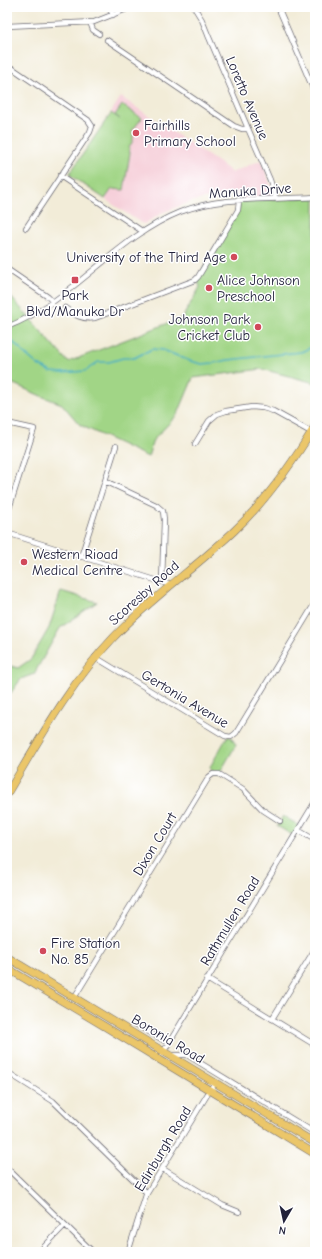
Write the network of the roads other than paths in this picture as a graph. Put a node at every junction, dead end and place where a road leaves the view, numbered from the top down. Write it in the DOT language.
graph roads {
  1 [pos="109,7"];
  2 [pos="132,7"];
  3 [pos="194,7"];
  4 [pos="278,7"];
  5 [pos="113,15"];
  6 [pos="90,22"];
  7 [pos="7,26"];
  8 [pos="99,34"];
  9 [pos="107,40"];
  10 [pos="7,67"];
  11 [pos="315,93"];
  12 [pos="248,129"];
  13 [pos="60,176"];
  14 [pos="315,197"];
  15 [pos="276,199"];
  16 [pos="239,201"];
  17 [pos="26,228"];
  18 [pos="142,232"];
  19 [pos="7,269"];
  20 [pos="52,301"];
  21 [pos="65,308"];
  22 [pos="7,327"];
  23 [pos="7,422"];
  24 [pos="314,429"];
  25 [pos="195,444"];
  26 [pos="116,446"];
  27 [pos="105,481"];
  28 [pos="7,515"];
  29 [pos="7,534"];
  30 [pos="81,557"];
  31 [pos="162,582"];
  32 [pos="171,585"];
  33 [pos="315,603"];
  34 [pos="95,657"];
  35 [pos="7,794"];
  36 [pos="315,802"];
  37 [pos="280,821"];
  38 [pos="298,830"];
  39 [pos="315,840"];
  40 [pos="315,949"];
  41 [pos="313,955"];
  42 [pos="7,957"];
  43 [pos="7,968"];
  44 [pos="207,979"];
  45 [pos="74,998"];
  46 [pos="272,1019"];
  47 [pos="135,1024"];
  48 [pos="168,1043"];
  49 [pos="315,1045"];
  50 [pos="167,1053"];
  51 [pos="159,1060"];
  52 [pos="7,1072"];
  53 [pos="215,1082"];
  54 [pos="210,1090"];
  55 [pos="315,1133"];
  56 [pos="315,1143"];
  57 [pos="315,1154"];
  58 [pos="7,1168"];
  59 [pos="163,1169"];
  60 [pos="147,1193"];
  61 [pos="239,1212"];
  62 [pos="66,1225"];
  63 [pos="39,1252"];
  64 [pos="93,1252"];
  65 [pos="128,1252"];
  1 -- 5 [label="street"];
  2 -- 5 [label="street"];
  3 -- 12 [label="street, Loretto Avenue"];
  4 -- 11 [label="street"];
  5 -- 6 [label="street"];
  6 -- 7 [label="street"];
  6 -- 8 [label="street"];
  9 -- 12 [label="street"];
  10 -- 13 [label="street"];
  12 -- 15 [label="street, Loretto Avenue"];
  13 -- 17 [label="street"];
  13 -- 18 [label="street"];
  14 -- 15 [label="street, Manuka Drive"];
  15 -- 16 [label="street, Manuka Drive"];
  16 -- 18 [label="street, Manuka Drive"];
  16 -- 21 [label="street"];
  18 -- 20 [label="street, Manuka Drive"];
  19 -- 20 [label="street"];
  20 -- 22 [label="street, Manuka Drive"];
  23 -- 28 [label="street"];
  24 -- 25 [label="street"];
  24 -- 32 [label="main road, Scoresby Road"];
  26 -- 27 [label="street"];
  27 -- 30 [label="street"];
  27 -- 31 [label="street"];
  29 -- 30 [label="street"];
  30 -- 31 [label="street"];
  31 -- 32 [label="street"];
  32 -- 34 [label="main road, Scoresby Road"];
  33 -- 34 [label="street, Gertonia Avenue"];
  34 -- 35 [label="main road, Scoresby Road"];
  36 -- 38 [label="street, Rathmullen Road"];
  37 -- 45 [label="street, Dixon Court"];
  38 -- 39 [label="street"];
  38 -- 44 [label="street, Rathmullen Road"];
  40 -- 41 [label="street"];
  41 -- 46 [label="street"];
  42 -- 45 [label="main road, Boronia Road"];
  43 -- 51 [label="main road, Boronia Road"];
  44 -- 46 [label="street"];
  44 -- 48 [label="street, Rathmullen Road"];
  45 -- 50 [label="main road, Boronia Road"];
  46 -- 49 [label="street"];
  47 -- 48 [label="street, Boronia Road"];
  48 -- 50 [label="street, Rathmullen Road"];
  50 -- 51 [label="main road"];
  50 -- 53 [label="main road, Boronia Road"];
  50 -- 55 [label="street"];
  51 -- 54 [label="main road, Boronia Road"];
  52 -- 60 [label="street"];
  53 -- 54 [label="street, Edinburgh Road"];
  53 -- 56 [label="main road, Boronia Road"];
  54 -- 57 [label="main road, Boronia Road"];
  54 -- 59 [label="street, Edinburgh Road"];
  58 -- 62 [label="street"];
  59 -- 60 [label="street, Edinburgh Road"];
  59 -- 61 [label="street"];
  60 -- 65 [label="street, Edinburgh Road"];
  62 -- 63 [label="street"];
  62 -- 64 [label="street"];
}
